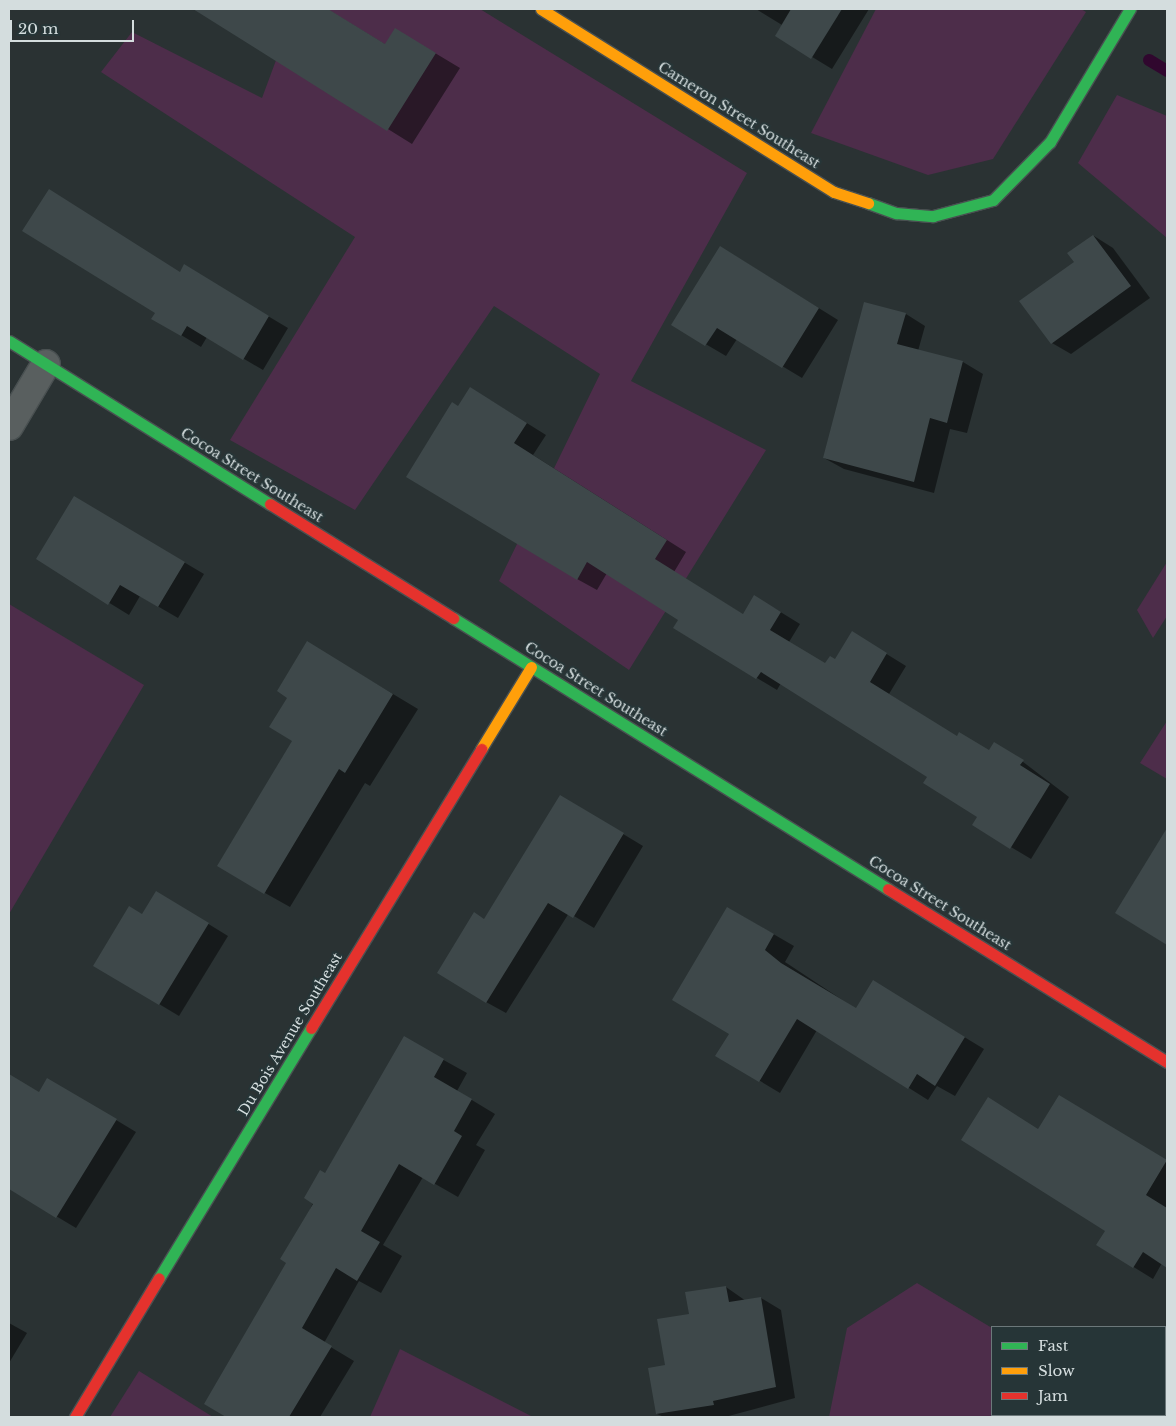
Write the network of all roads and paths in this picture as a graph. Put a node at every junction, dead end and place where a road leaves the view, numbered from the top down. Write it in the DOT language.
graph roads {
  1 [pos="540,9"];
  2 [pos="1130,9"];
  3 [pos="9,341"];
  4 [pos="46,364"];
  5 [pos="9,426"];
  6 [pos="531,667"];
  7 [pos="1167,1062"];
  8 [pos="75,1417"];
  1 -- 2 [label="street, Cameron Street Southeast"];
  3 -- 4 [label="street, Cocoa Street Southeast"];
  4 -- 5 [label="street"];
  4 -- 6 [label="street, Cocoa Street Southeast"];
  6 -- 7 [label="street, Cocoa Street Southeast"];
  6 -- 8 [label="street, Du Bois Avenue Southeast"];
}
